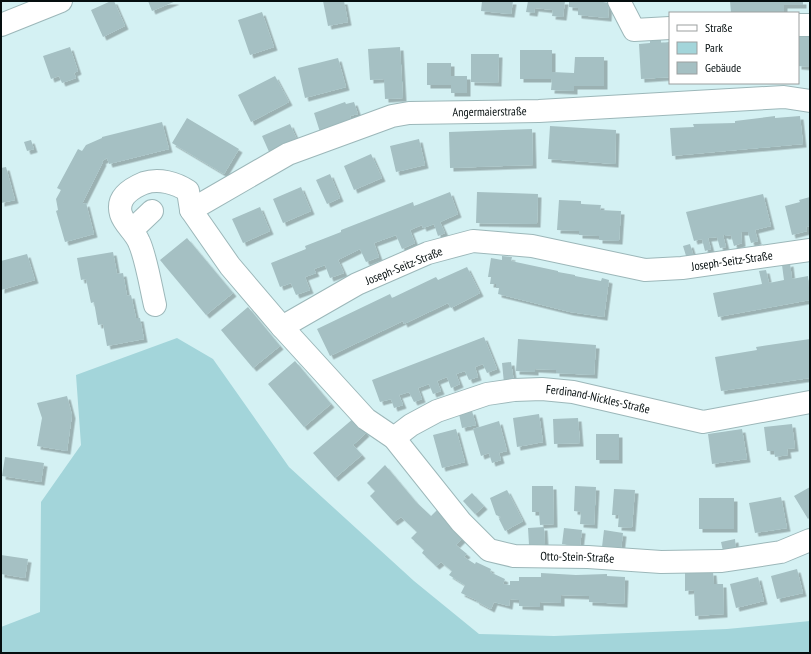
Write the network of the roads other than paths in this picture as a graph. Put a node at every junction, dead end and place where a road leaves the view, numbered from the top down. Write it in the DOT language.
graph roads {
  1 [pos="61,1"];
  2 [pos="622,7"];
  3 [pos="1,25"];
  4 [pos="799,25"];
  5 [pos="810,25"];
  6 [pos="669,28"];
  7 [pos="810,101"];
  8 [pos="191,210"];
  9 [pos="152,211"];
  10 [pos="132,230"];
  11 [pos="810,250"];
  12 [pos="155,305"];
  13 [pos="282,327"];
  14 [pos="810,402"];
  15 [pos="394,438"];
  16 [pos="810,540"];
  1 -- 3 [label="street"];
  2 -- 6 [label="street"];
  4 -- 5 [label="street"];
  7 -- 8 [label="street, Angermaierstraße"];
  8 -- 10 [label="street"];
  8 -- 13 [label="street"];
  9 -- 10 [label="street"];
  10 -- 12 [label="street"];
  11 -- 13 [label="street, Joseph-Seitz-Straße"];
  13 -- 15 [label="street"];
  14 -- 15 [label="street, Ferdinand-Nickles-Straße"];
  15 -- 16 [label="street, Otto-Stein-Straße"];
}
